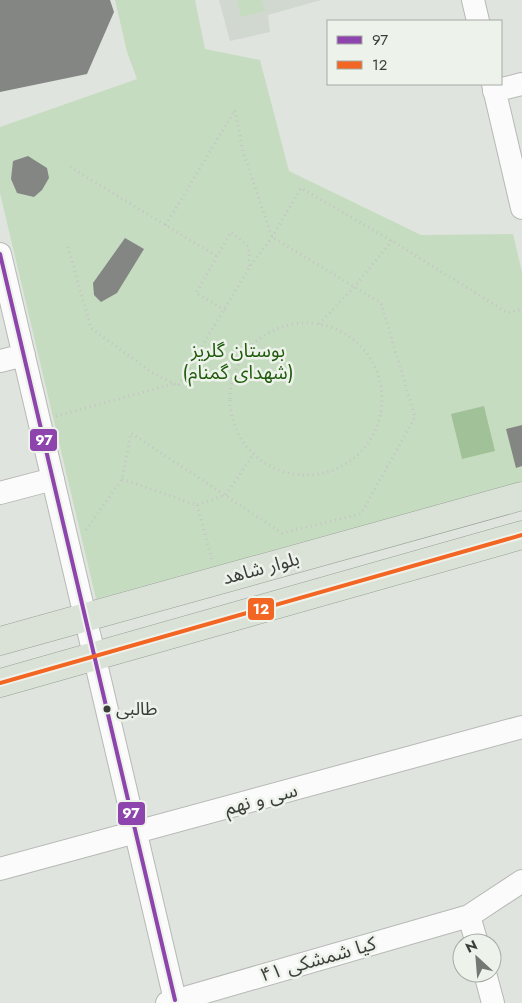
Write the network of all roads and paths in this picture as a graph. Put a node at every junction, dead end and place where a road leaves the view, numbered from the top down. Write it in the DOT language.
graph roads {
  1 [pos="473,0"];
  2 [pos="478,20"];
  3 [pos="522,84"];
  4 [pos="493,87"];
  5 [pos="70,167"];
  6 [pos="522,205"];
  7 [pos="165,226"];
  8 [pos="272,237"];
  9 [pos="392,241"];
  10 [pos="68,247"];
  11 [pos="0,254"];
  12 [pos="218,257"];
  13 [pos="249,268"];
  14 [pos="354,288"];
  15 [pos="522,309"];
  16 [pos="226,310"];
  17 [pos="319,324"];
  18 [pos="24,355"];
  19 [pos="0,361"];
  20 [pos="174,384"];
  21 [pos="53,416"];
  22 [pos="253,455"];
  23 [pos="53,479"];
  24 [pos="122,479"];
  25 [pos="0,493"];
  26 [pos="226,495"];
  27 [pos="522,496"];
  28 [pos="197,505"];
  29 [pos="522,535"];
  30 [pos="81,537"];
  31 [pos="214,568"];
  32 [pos="85,617"];
  33 [pos="0,641"];
  34 [pos="94,656"];
  35 [pos="0,683"];
  36 [pos="522,727"];
  37 [pos="136,833"];
  38 [pos="0,869"];
  39 [pos="522,881"];
  40 [pos="469,916"];
  41 [pos="474,933"];
  42 [pos="488,983"];
  43 [pos="171,1002"];
  44 [pos="493,1003"];
  1 -- 2 [label="street"];
  3 -- 4 [label="street"];
  4 -- 6 [label="street"];
  5 -- 7 [label="path"];
  7 -- 8 [label="path"];
  7 -- 12 [label="path"];
  8 -- 9 [label="path"];
  8 -- 13 [label="path"];
  8 -- 14 [label="path"];
  9 -- 14 [label="path"];
  9 -- 15 [label="path"];
  10 -- 20 [label="path"];
  11 -- 18 [label="street"];
  12 -- 13 [label="path"];
  12 -- 16 [label="path"];
  13 -- 16 [label="path"];
  14 -- 17 [label="path"];
  14 -- 26 [label="path"];
  16 -- 20 [label="path"];
  17 -- 22 [label="path"];
  17 -- 22 [label="path"];
  18 -- 19 [label="street"];
  18 -- 23 [label="street"];
  20 -- 21 [label="path"];
  22 -- 26 [label="path"];
  23 -- 25 [label="street"];
  23 -- 32 [label="street"];
  24 -- 26 [label="path"];
  24 -- 28 [label="path"];
  24 -- 30 [label="path"];
  26 -- 28 [label="path"];
  27 -- 32 [label="main road, بلوار شاهد"];
  28 -- 31 [label="path"];
  29 -- 34 [label="main road, بلوار شاهد"];
  32 -- 33 [label="main road, بلوار شاهد"];
  32 -- 34 [label="street"];
  34 -- 35 [label="main road, بلوار شاهد"];
  34 -- 37 [label="street"];
  36 -- 37 [label="street, سی و نهم"];
  37 -- 38 [label="street, سی و نهم"];
  37 -- 43 [label="street"];
  39 -- 40 [label="street, ۴۱ کیا شمشکی"];
  40 -- 41 [label="street"];
  40 -- 43 [label="street, ۴۱ کیا شمشکی"];
  42 -- 44 [label="street"];
}
